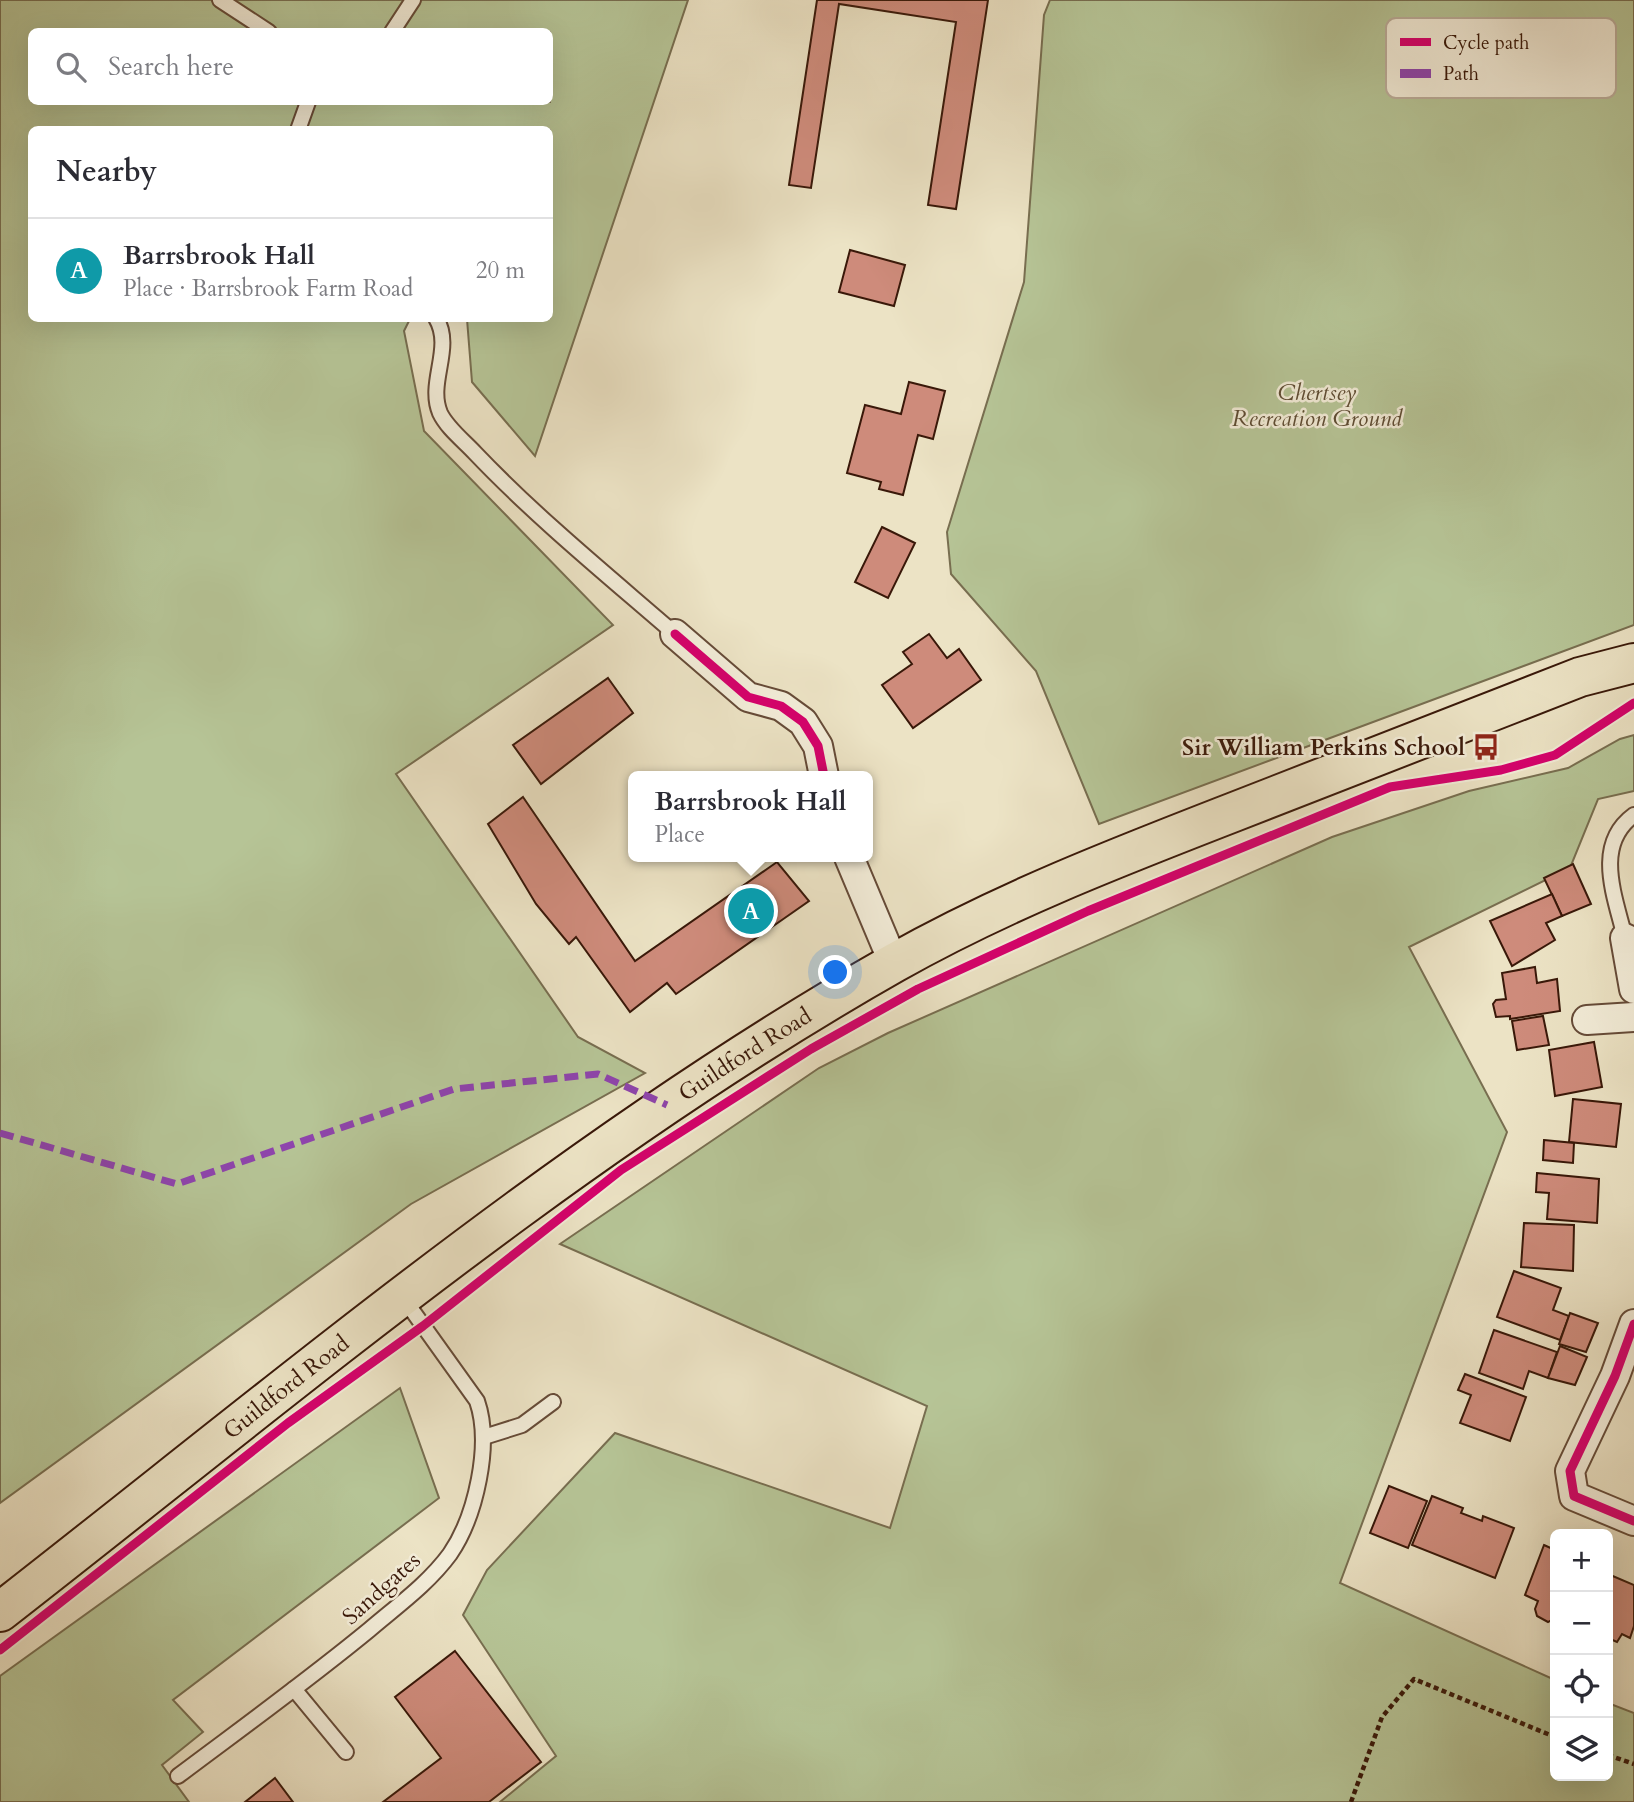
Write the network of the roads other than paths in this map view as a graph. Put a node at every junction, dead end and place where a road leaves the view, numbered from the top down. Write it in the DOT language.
graph roads {
  1 [pos="220,0"];
  2 [pos="413,0"];
  3 [pos="263,28"];
  4 [pos="395,28"];
  5 [pos="307,105"];
  6 [pos="299,126"];
  7 [pos="437,322"];
  8 [pos="675,634"];
  9 [pos="1634,663"];
  10 [pos="823,771"];
  11 [pos="1634,815"];
  12 [pos="851,862"];
  13 [pos="1625,938"];
  14 [pos="894,964"];
  15 [pos="1634,989"];
  16 [pos="1634,1017"];
  17 [pos="1587,1020"];
  18 [pos="403,1298"];
  19 [pos="1634,1324"];
  20 [pos="553,1402"];
  21 [pos="484,1437"];
  22 [pos="1634,1521"];
  23 [pos="0,1612"];
  24 [pos="294,1689"];
  25 [pos="346,1752"];
  26 [pos="178,1776"];
  1 -- 3 [label="lane"];
  2 -- 4 [label="lane"];
  5 -- 6 [label="lane"];
  7 -- 8 [label="lane"];
  8 -- 10 [label="street"];
  9 -- 14 [label="main road, Guildford Road"];
  11 -- 13 [label="lane"];
  12 -- 14 [label="street"];
  13 -- 15 [label="street"];
  14 -- 18 [label="main road, Guildford Road"];
  16 -- 17 [label="street"];
  18 -- 21 [label="lane, Sandgates"];
  18 -- 23 [label="main road, Guildford Road"];
  19 -- 22 [label="street"];
  20 -- 21 [label="lane"];
  21 -- 24 [label="lane, Sandgates"];
  24 -- 25 [label="lane"];
  24 -- 26 [label="lane, Sandgates"];
}
